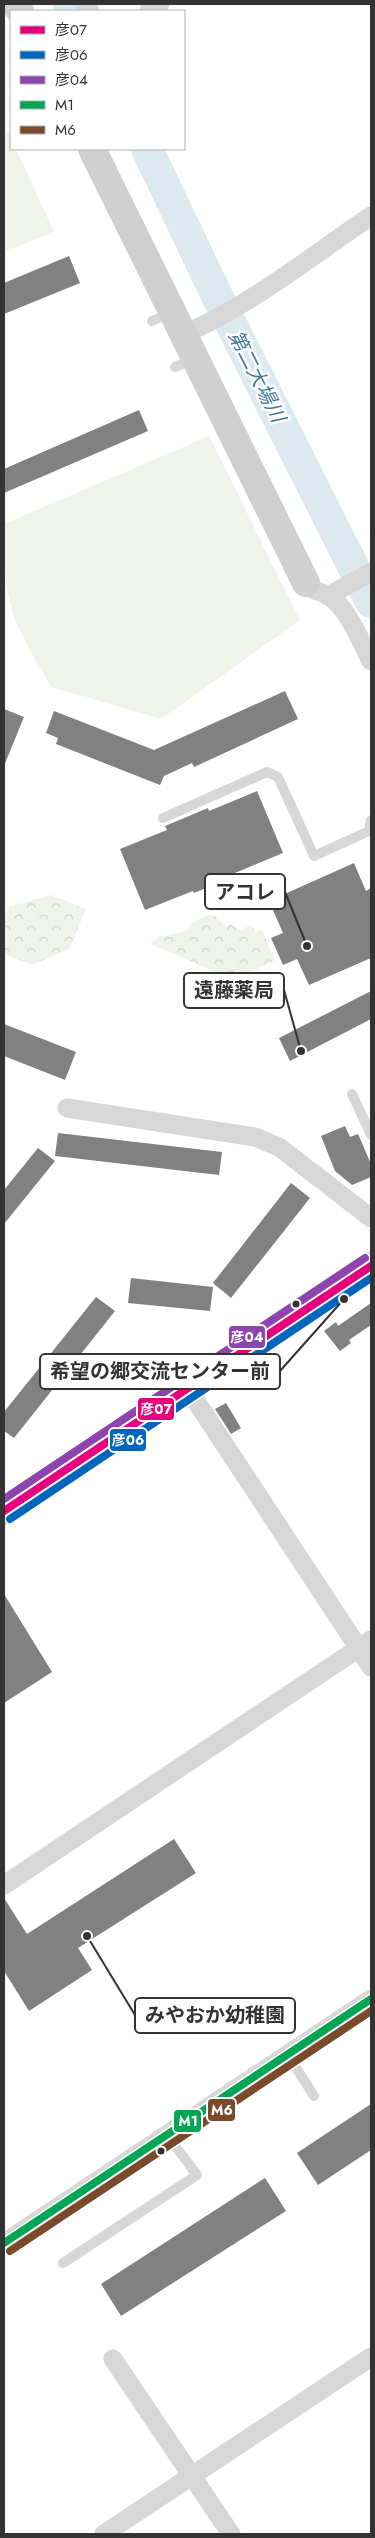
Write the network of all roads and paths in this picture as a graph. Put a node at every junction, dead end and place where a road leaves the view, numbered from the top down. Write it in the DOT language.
graph roads {
  1 [pos="92,150"];
  2 [pos="371,216"];
  3 [pos="170,323"];
  4 [pos="371,572"];
  5 [pos="326,589"];
  6 [pos="371,660"];
  7 [pos="163,818"];
  8 [pos="371,820"];
  9 [pos="352,1094"];
  10 [pos="67,1108"];
  11 [pos="371,1135"];
  12 [pos="371,1218"];
  13 [pos="371,1267"];
  14 [pos="188,1389"];
  15 [pos="4,1511"];
  16 [pos="365,1644"];
  17 [pos="371,1668"];
  18 [pos="4,1886"];
  19 [pos="371,1999"];
  20 [pos="288,2055"];
  21 [pos="314,2096"];
  22 [pos="167,2135"];
  23 [pos="4,2244"];
  24 [pos="64,2263"];
  25 [pos="371,2357"];
  26 [pos="113,2359"];
  27 [pos="192,2476"];
  28 [pos="104,2534"];
  29 [pos="231,2534"];
  1 -- 3 [label="street"];
  2 -- 3 [label="street"];
  3 -- 5 [label="street"];
  4 -- 5 [label="street"];
  5 -- 6 [label="street"];
  7 -- 8 [label="lane"];
  9 -- 11 [label="lane"];
  10 -- 12 [label="street"];
  13 -- 14 [label="street"];
  14 -- 15 [label="street"];
  14 -- 16 [label="street"];
  16 -- 17 [label="street"];
  16 -- 18 [label="street"];
  19 -- 20 [label="street"];
  20 -- 21 [label="lane"];
  20 -- 22 [label="street"];
  22 -- 23 [label="street"];
  22 -- 24 [label="lane"];
  25 -- 27 [label="street"];
  26 -- 27 [label="street"];
  27 -- 28 [label="street"];
  27 -- 29 [label="street"];
}
